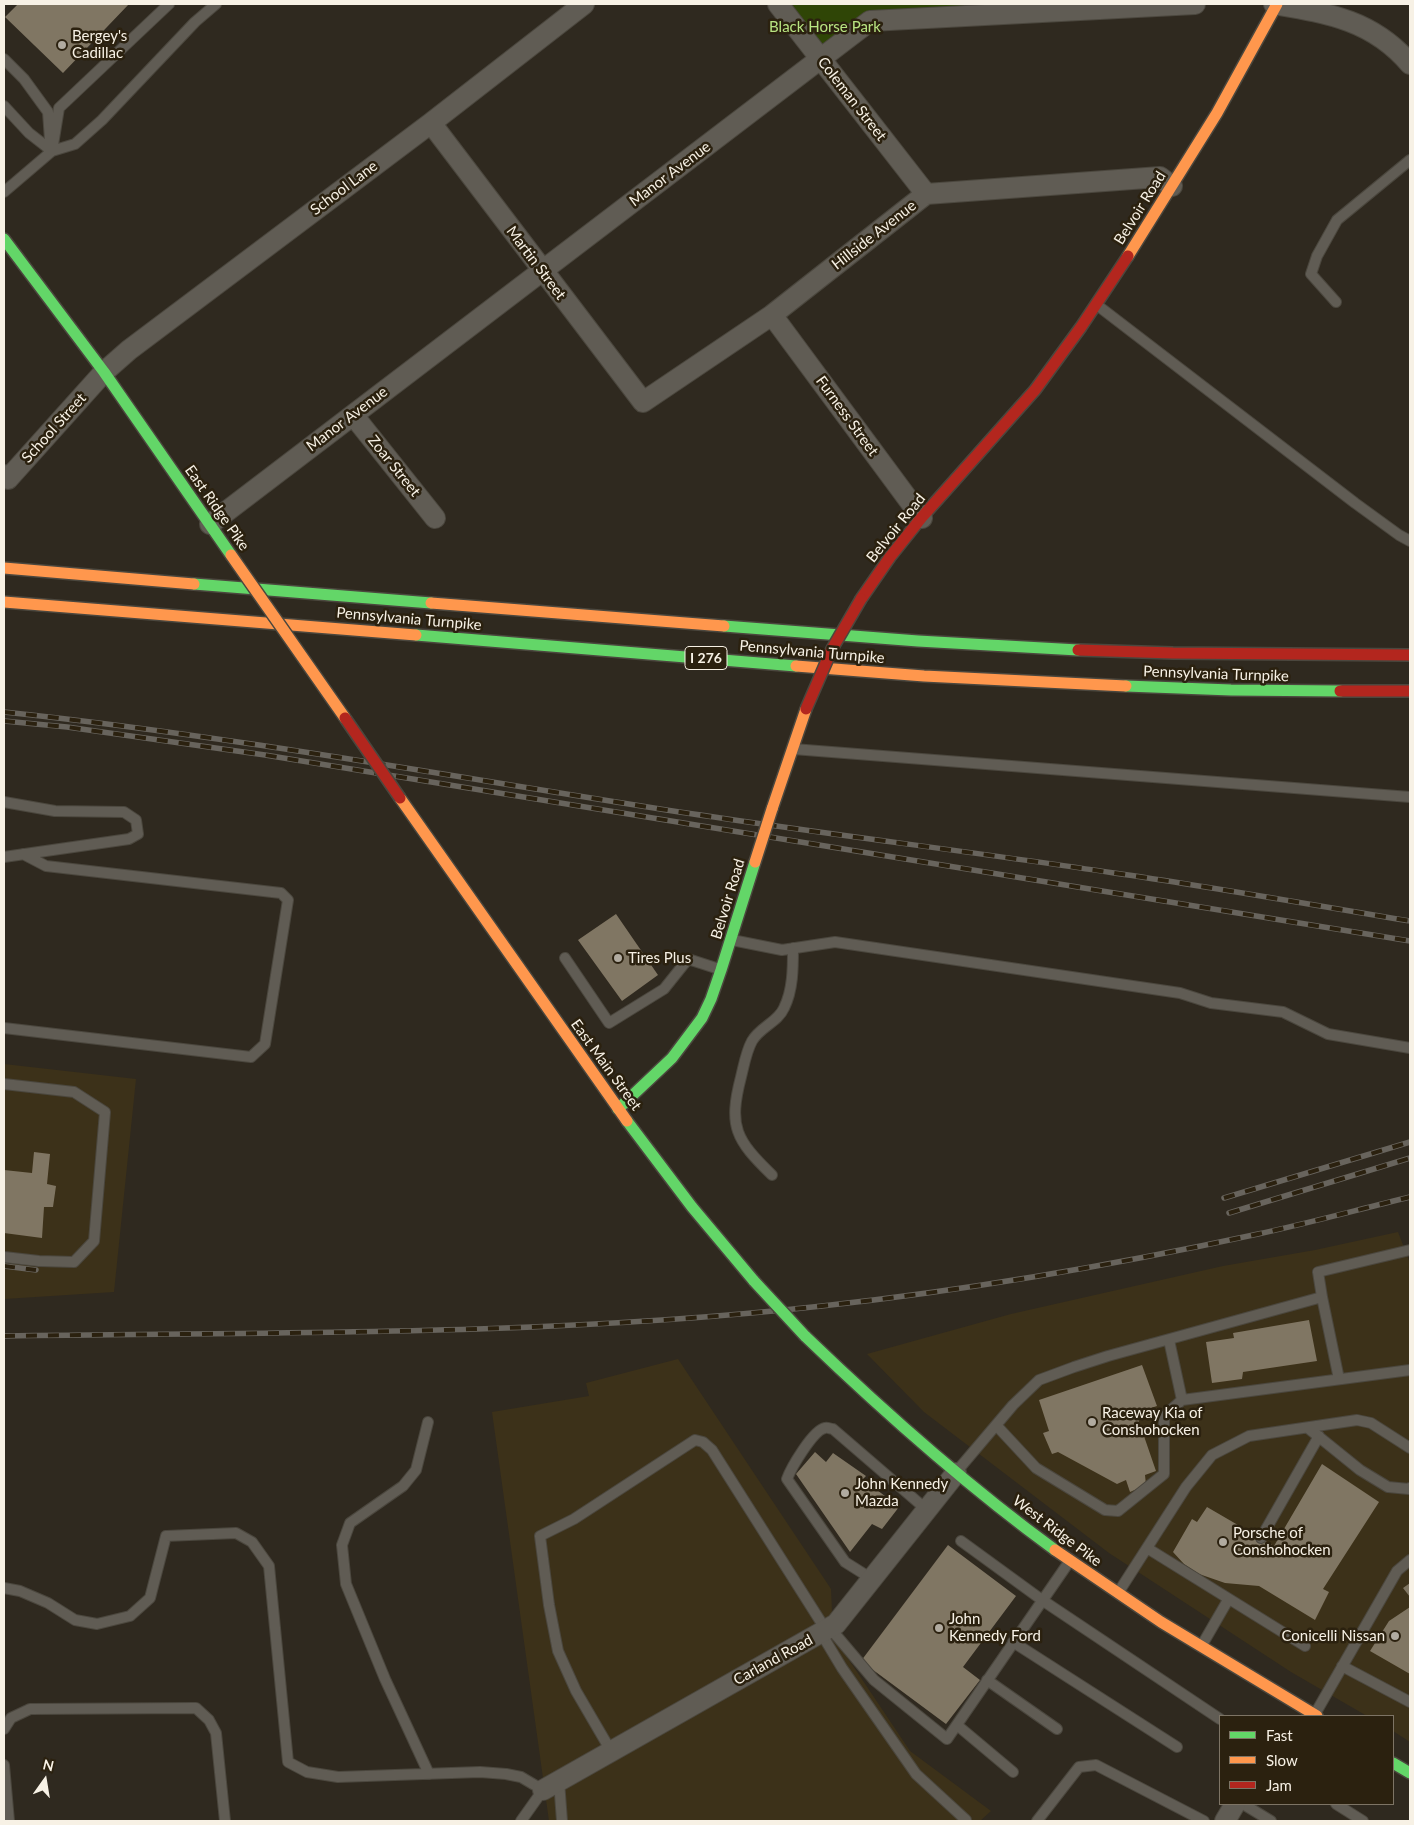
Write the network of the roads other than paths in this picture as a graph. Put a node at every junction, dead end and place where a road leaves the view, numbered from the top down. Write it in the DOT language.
graph roads {
  1 [pos="169,4"];
  2 [pos="216,4"];
  3 [pos="584,4"];
  4 [pos="778,4"];
  5 [pos="1195,4"];
  6 [pos="1276,4"];
  7 [pos="4,59"];
  8 [pos="821,59"];
  9 [pos="1410,64"];
  10 [pos="4,106"];
  11 [pos="431,123"];
  12 [pos="52,151"];
  13 [pos="1410,160"];
  14 [pos="1172,186"];
  15 [pos="4,192"];
  16 [pos="926,194"];
  17 [pos="4,239"];
  18 [pos="543,271"];
  19 [pos="1336,302"];
  20 [pos="1096,304"];
  21 [pos="772,315"];
  22 [pos="104,372"];
  23 [pos="642,402"];
  24 [pos="352,415"];
  25 [pos="4,475"];
  26 [pos="435,518"];
  27 [pos="922,518"];
  28 [pos="210,524"];
  29 [pos="1410,541"];
  30 [pos="4,568"];
  31 [pos="4,602"];
  32 [pos="1410,655"];
  33 [pos="1410,691"];
  34 [pos="791,749"];
  35 [pos="1410,797"];
  36 [pos="400,798"];
  37 [pos="4,802"];
  38 [pos="23,854"];
  39 [pos="4,857"];
  40 [pos="731,939"];
  41 [pos="793,948"];
  42 [pos="565,958"];
  43 [pos="721,970"];
  44 [pos="4,1028"];
  45 [pos="1410,1048"];
  46 [pos="4,1084"];
  47 [pos="618,1110"];
  48 [pos="772,1175"];
  49 [pos="1410,1250"];
  50 [pos="4,1257"];
  51 [pos="1322,1297"];
  52 [pos="805,1336"];
  53 [pos="1169,1340"];
  54 [pos="1410,1370"];
  55 [pos="1339,1379"];
  56 [pos="1182,1400"];
  57 [pos="428,1422"];
  58 [pos="996,1425"];
  59 [pos="1308,1428"];
  60 [pos="1319,1436"];
  61 [pos="1410,1448"];
  62 [pos="956,1473"];
  63 [pos="1410,1488"];
  64 [pos="927,1510"];
  65 [pos="1261,1538"];
  66 [pos="961,1541"];
  67 [pos="1147,1548"];
  68 [pos="1410,1560"];
  69 [pos="1069,1561"];
  70 [pos="872,1579"];
  71 [pos="4,1588"];
  72 [pos="1118,1594"];
  73 [pos="1042,1600"];
  74 [pos="1228,1600"];
  75 [pos="826,1630"];
  76 [pos="1013,1642"];
  77 [pos="1202,1645"];
  78 [pos="1305,1646"];
  79 [pos="1342,1666"];
  80 [pos="988,1680"];
  81 [pos="1410,1702"];
  82 [pos="1293,1710"];
  83 [pos="1316,1715"];
  84 [pos="1219,1718"];
  85 [pos="957,1725"];
  86 [pos="4,1729"];
  87 [pos="1057,1729"];
  88 [pos="1176,1747"];
  89 [pos="611,1751"];
  90 [pos="1394,1764"];
  91 [pos="4,1765"];
  92 [pos="1013,1772"];
  93 [pos="1410,1773"];
  94 [pos="429,1774"];
  95 [pos="551,1785"];
  96 [pos="1234,1805"];
  97 [pos="1245,1805"];
  98 [pos="1338,1805"];
  99 [pos="9,1821"];
  100 [pos="226,1821"];
  101 [pos="521,1821"];
  102 [pos="562,1821"];
  103 [pos="965,1821"];
  104 [pos="1037,1821"];
  105 [pos="1204,1821"];
  106 [pos="1224,1821"];
  107 [pos="1271,1821"];
  108 [pos="1363,1821"];
  1 -- 12 [label="lane"];
  2 -- 12 [label="lane"];
  3 -- 11 [label="street, School Lane"];
  4 -- 8 [label="street, Coleman Street"];
  5 -- 8 [label="street, Manor Avenue"];
  6 -- 9 [label="street"];
  6 -- 14 [label="main road, Belvoir Road"];
  7 -- 12 [label="lane"];
  8 -- 16 [label="street, Coleman Street"];
  8 -- 18 [label="street, Manor Avenue"];
  10 -- 12 [label="lane"];
  11 -- 18 [label="street, Martin Street"];
  11 -- 22 [label="street, School Lane"];
  12 -- 15 [label="lane"];
  13 -- 19 [label="lane"];
  14 -- 16 [label="street, Hillside Avenue"];
  14 -- 20 [label="main road, Belvoir Road"];
  16 -- 21 [label="street, Hillside Avenue"];
  17 -- 22 [label="main road, East Ridge Pike"];
  18 -- 23 [label="street, Martin Street"];
  18 -- 24 [label="street, Manor Avenue"];
  20 -- 27 [label="main road, Belvoir Road"];
  20 -- 29 [label="lane"];
  21 -- 23 [label="street, Hillside Avenue"];
  21 -- 27 [label="street, Furness Street"];
  22 -- 25 [label="street, School Street"];
  22 -- 28 [label="main road, East Ridge Pike"];
  24 -- 26 [label="street, Zoar Street"];
  24 -- 28 [label="street, Manor Avenue"];
  27 -- 34 [label="main road, Belvoir Road, bridge"];
  28 -- 36 [label="main road, East Ridge Pike, bridge"];
  30 -- 32 [label="main road, Pennsylvania Turnpike / I 276"];
  31 -- 33 [label="main road, Pennsylvania Turnpike / I 276"];
  34 -- 35 [label="lane"];
  34 -- 40 [label="main road, Belvoir Road, bridge"];
  36 -- 47 [label="main road, East Main Street"];
  37 -- 38 [label="lane"];
  38 -- 39 [label="lane"];
  38 -- 44 [label="lane"];
  40 -- 41 [label="lane"];
  40 -- 43 [label="main road, Belvoir Road"];
  41 -- 45 [label="lane"];
  41 -- 48 [label="lane"];
  42 -- 43 [label="lane"];
  43 -- 47 [label="main road, Belvoir Road"];
  46 -- 50 [label="lane"];
  47 -- 52 [label="main road, East Main Street, bridge"];
  49 -- 51 [label="lane"];
  51 -- 53 [label="lane"];
  51 -- 55 [label="lane"];
  52 -- 62 [label="main road, West Ridge Pike"];
  53 -- 56 [label="lane"];
  53 -- 58 [label="lane"];
  54 -- 55 [label="lane"];
  55 -- 56 [label="lane"];
  56 -- 58 [label="lane"];
  57 -- 94 [label="lane"];
  58 -- 62 [label="lane"];
  59 -- 60 [label="lane"];
  59 -- 61 [label="lane"];
  59 -- 67 [label="lane"];
  60 -- 63 [label="lane"];
  60 -- 65 [label="lane"];
  62 -- 64 [label="street, Carland Road"];
  62 -- 69 [label="main road, West Ridge Pike"];
  64 -- 70 [label="street, Carland Road"];
  64 -- 70 [label="lane"];
  66 -- 73 [label="lane"];
  67 -- 72 [label="lane"];
  67 -- 74 [label="lane"];
  68 -- 79 [label="lane"];
  69 -- 72 [label="main road, West Ridge Pike"];
  69 -- 73 [label="lane"];
  70 -- 75 [label="street, Carland Road"];
  71 -- 94 [label="lane"];
  72 -- 77 [label="main road, West Ridge Pike"];
  73 -- 76 [label="lane"];
  73 -- 84 [label="lane"];
  74 -- 77 [label="lane"];
  74 -- 78 [label="lane"];
  75 -- 85 [label="lane"];
  75 -- 89 [label="street, Carland Road"];
  75 -- 89 [label="lane"];
  75 -- 103 [label="lane"];
  76 -- 80 [label="lane"];
  76 -- 88 [label="lane"];
  77 -- 82 [label="main road, West Ridge Pike"];
  79 -- 81 [label="lane"];
  79 -- 83 [label="lane"];
  80 -- 85 [label="lane"];
  80 -- 87 [label="lane"];
  82 -- 83 [label="main road, West Ridge Pike"];
  85 -- 92 [label="lane"];
  86 -- 100 [label="lane"];
  89 -- 95 [label="street, Carland Road"];
  90 -- 93 [label="main road"];
  91 -- 99 [label="lane"];
  94 -- 95 [label="lane"];
  95 -- 101 [label="lane"];
  95 -- 102 [label="lane"];
  96 -- 106 [label="street"];
  97 -- 107 [label="lane"];
  98 -- 108 [label="lane"];
  104 -- 105 [label="lane"];
}
